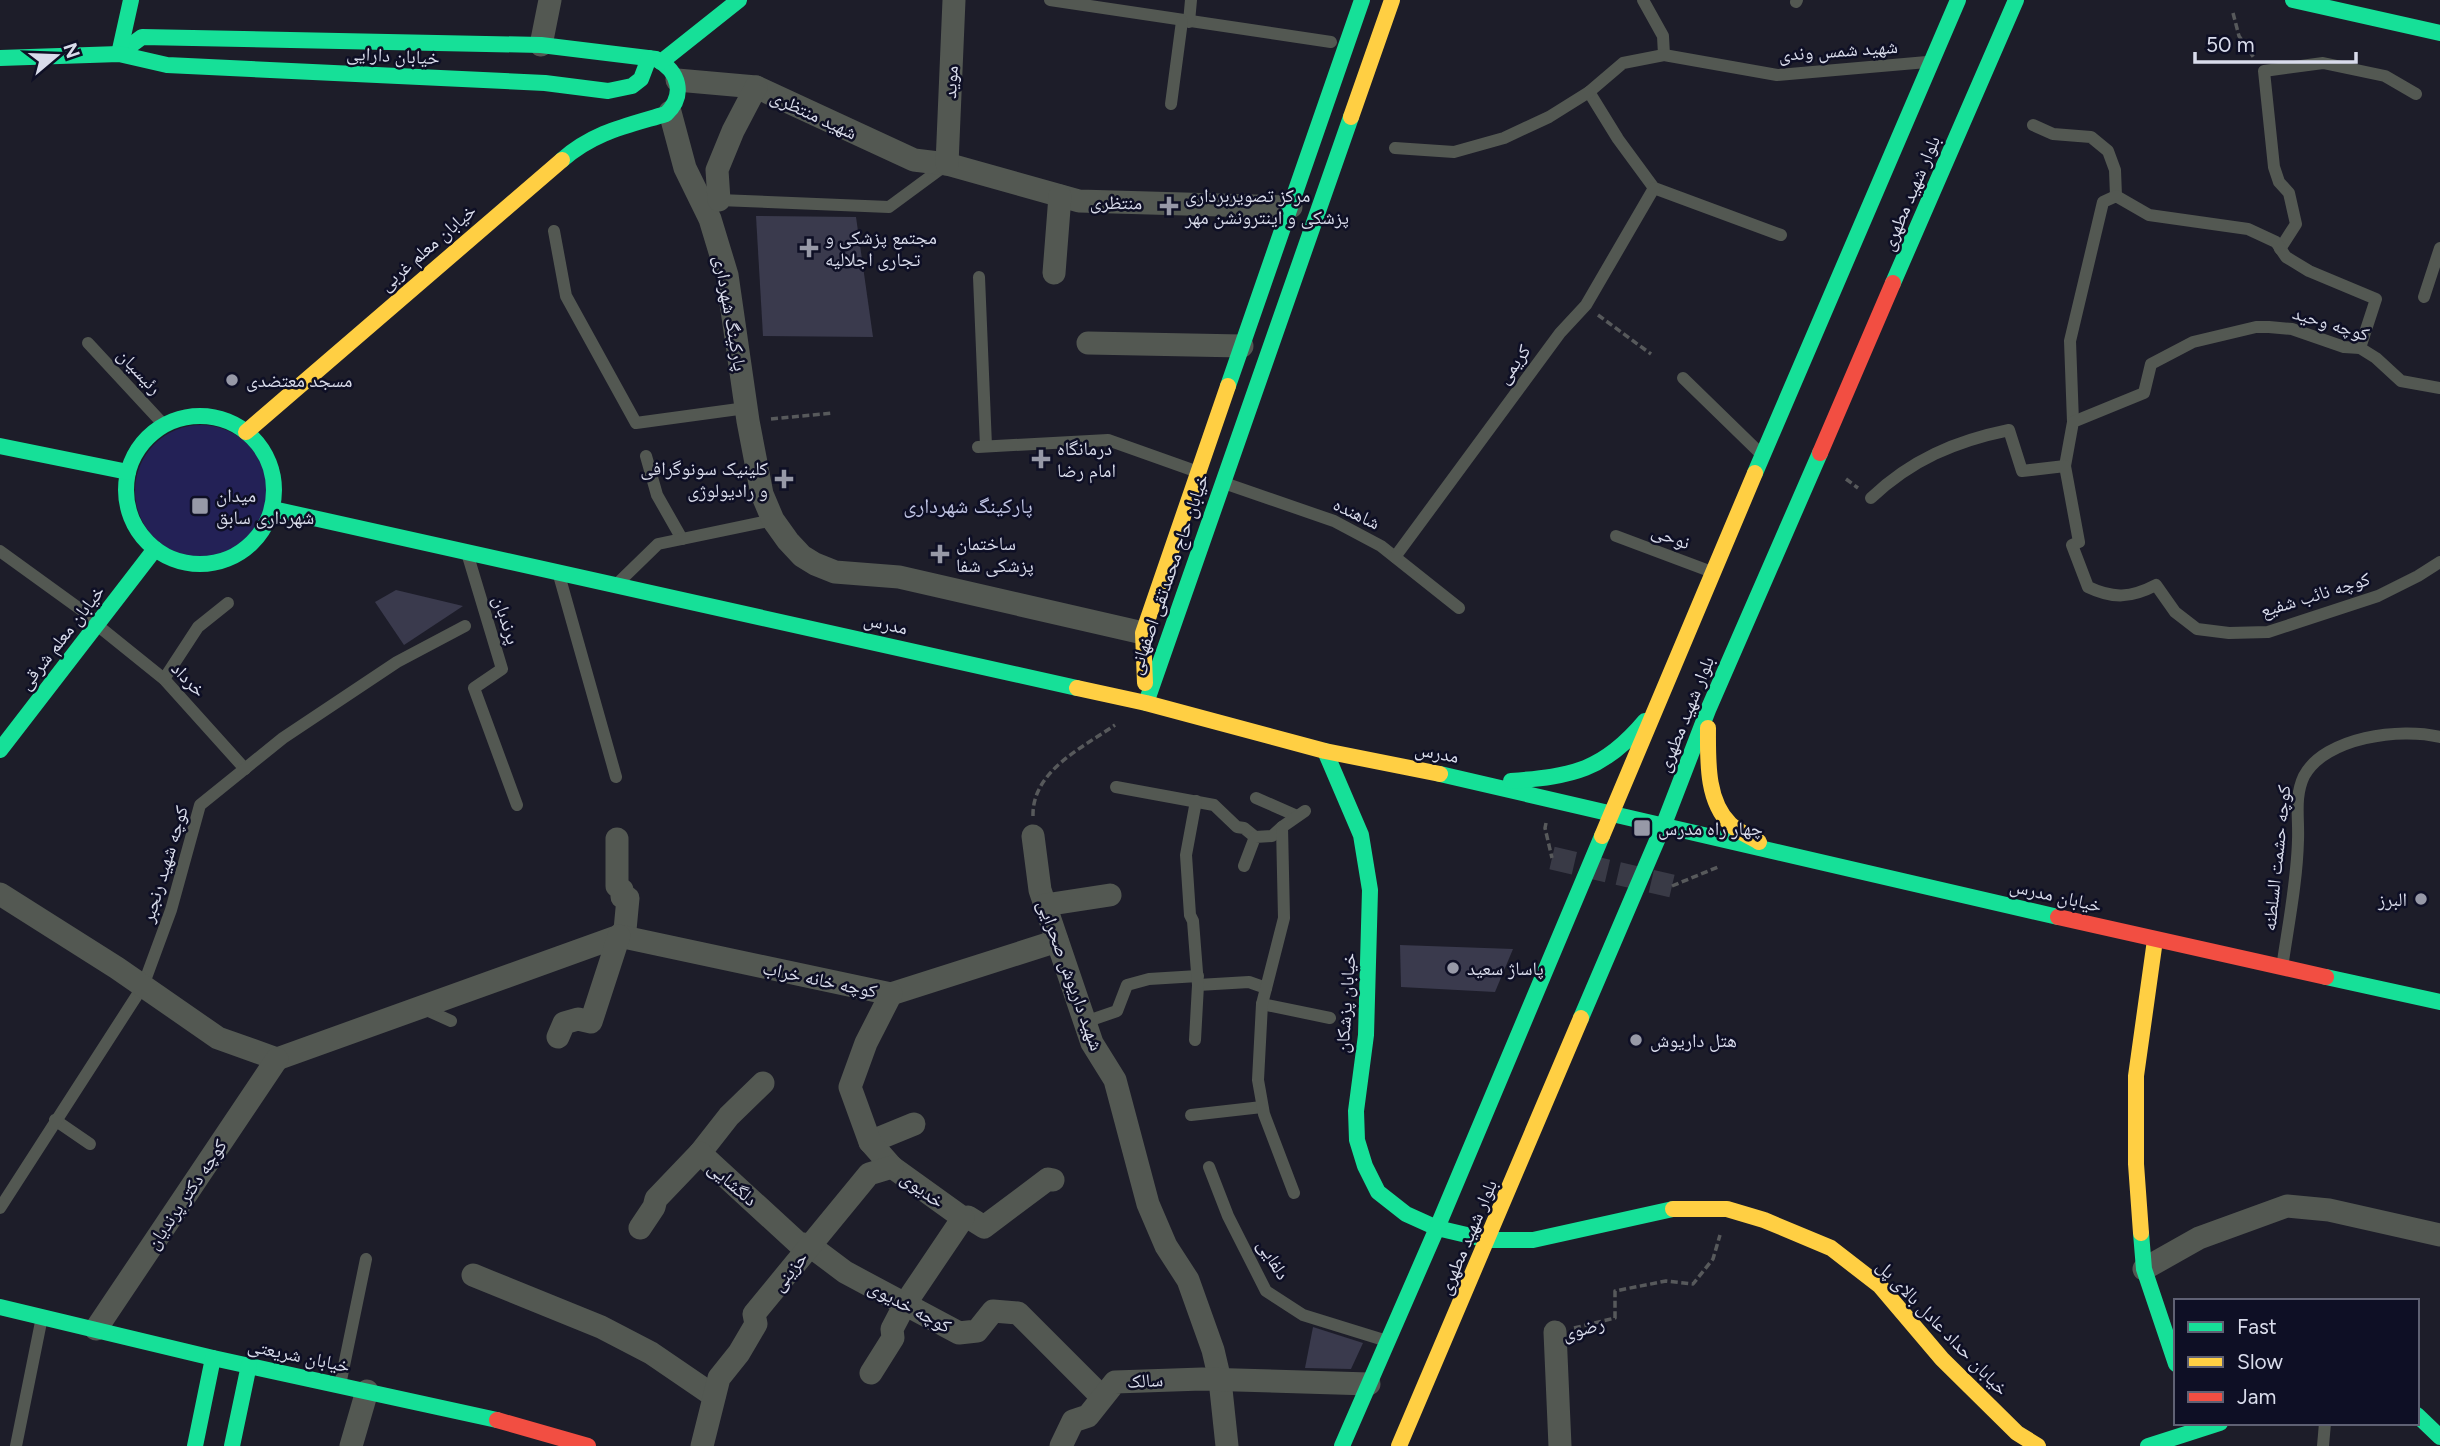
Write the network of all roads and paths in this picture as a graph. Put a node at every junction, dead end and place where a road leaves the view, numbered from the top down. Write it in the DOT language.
graph roads {
  1 [pos="131,0"];
  2 [pos="550,0"];
  3 [pos="739,0"];
  4 [pos="954,0"];
  5 [pos="1050,0"];
  6 [pos="1191,0"];
  7 [pos="1363,0"];
  8 [pos="1392,0"];
  9 [pos="1643,0"];
  10 [pos="1958,0"];
  11 [pos="2016,0"];
  12 [pos="2293,0"];
  13 [pos="2233,13"];
  14 [pos="1186,22"];
  15 [pos="2440,33"];
  16 [pos="1331,42"];
  17 [pos="541,45"];
  18 [pos="567,49"];
  19 [pos="118,54"];
  20 [pos="1664,55"];
  21 [pos="0,58"];
  22 [pos="655,60"];
  23 [pos="1932,61"];
  24 [pos="2264,71"];
  25 [pos="677,80"];
  26 [pos="563,86"];
  27 [pos="755,87"];
  28 [pos="1589,92"];
  29 [pos="2416,94"];
  30 [pos="1171,104"];
  31 [pos="659,115"];
  32 [pos="2033,125"];
  33 [pos="1395,148"];
  34 [pos="947,164"];
  35 [pos="1654,188"];
  36 [pos="1060,196"];
  37 [pos="2116,196"];
  38 [pos="719,200"];
  39 [pos="1291,207"];
  40 [pos="554,231"];
  41 [pos="1781,234"];
  42 [pos="2440,247"];
  43 [pos="2280,249"];
  44 [pos="1054,273"];
  45 [pos="979,277"];
  46 [pos="2424,297"];
  47 [pos="1586,305"];
  48 [pos="88,343"];
  49 [pos="1088,343"];
  50 [pos="1242,346"];
  51 [pos="2360,348"];
  52 [pos="1651,354"];
  53 [pos="1683,378"];
  54 [pos="2440,388"];
  55 [pos="833,413"];
  56 [pos="747,414"];
  57 [pos="2073,422"];
  58 [pos="163,425"];
  59 [pos="246,432"];
  60 [pos="0,446"];
  61 [pos="646,456"];
  62 [pos="1763,456"];
  63 [pos="2064,466"];
  64 [pos="128,472"];
  65 [pos="1198,472"];
  66 [pos="1223,482"];
  67 [pos="1871,498"];
  68 [pos="273,509"];
  69 [pos="773,520"];
  70 [pos="1616,536"];
  71 [pos="682,539"];
  72 [pos="155,549"];
  73 [pos="0,551"];
  74 [pos="466,552"];
  75 [pos="1395,557"];
  76 [pos="2440,562"];
  77 [pos="558,572"];
  78 [pos="1713,572"];
  79 [pos="616,585"];
  80 [pos="228,603"];
  81 [pos="1459,608"];
  82 [pos="98,623"];
  83 [pos="465,626"];
  84 [pos="1143,634"];
  85 [pos="164,679"];
  86 [pos="1146,703"];
  87 [pos="1657,705"];
  88 [pos="1708,710"];
  89 [pos="2440,737"];
  90 [pos="0,750"];
  91 [pos="1325,751"];
  92 [pos="245,769"];
  93 [pos="616,777"];
  94 [pos="1488,783"];
  95 [pos="1116,787"];
  96 [pos="1256,798"];
  97 [pos="1196,801"];
  98 [pos="517,805"];
  99 [pos="1612,811"];
  100 [pos="1664,824"];
  101 [pos="1282,827"];
  102 [pos="1545,828"];
  103 [pos="1033,836"];
  104 [pos="1255,837"];
  105 [pos="617,839"];
  106 [pos="1767,847"];
  107 [pos="1552,858"];
  108 [pos="1722,865"];
  109 [pos="1244,866"];
  110 [pos="1672,886"];
  111 [pos="0,894"];
  112 [pos="1110,895"];
  113 [pos="1045,905"];
  114 [pos="619,936"];
  115 [pos="2155,940"];
  116 [pos="1057,941"];
  117 [pos="2282,968"];
  118 [pos="1198,980"];
  119 [pos="143,986"];
  120 [pos="1266,988"];
  121 [pos="891,994"];
  122 [pos="2440,1002"];
  123 [pos="1262,1004"];
  124 [pos="420,1007"];
  125 [pos="1330,1018"];
  126 [pos="451,1021"];
  127 [pos="1085,1022"];
  128 [pos="558,1037"];
  129 [pos="1195,1040"];
  130 [pos="277,1059"];
  131 [pos="763,1083"];
  132 [pos="1262,1107"];
  133 [pos="1191,1115"];
  134 [pos="55,1120"];
  135 [pos="914,1124"];
  136 [pos="870,1142"];
  137 [pos="90,1144"];
  138 [pos="700,1153"];
  139 [pos="892,1167"];
  140 [pos="1209,1167"];
  141 [pos="1053,1180"];
  142 [pos="1294,1193"];
  143 [pos="0,1208"];
  144 [pos="1727,1209"];
  145 [pos="963,1217"];
  146 [pos="640,1228"];
  147 [pos="1437,1228"];
  148 [pos="2440,1236"];
  149 [pos="1488,1240"];
  150 [pos="810,1245"];
  151 [pos="366,1259"];
  152 [pos="2144,1269"];
  153 [pos="473,1275"];
  154 [pos="905,1304"];
  155 [pos="0,1307"];
  156 [pos="42,1317"];
  157 [pos="96,1329"];
  158 [pos="1555,1332"];
  159 [pos="1388,1342"];
  160 [pos="213,1358"];
  161 [pos="2174,1358"];
  162 [pos="249,1365"];
  163 [pos="871,1373"];
  164 [pos="1220,1380"];
  165 [pos="1369,1384"];
  166 [pos="340,1385"];
  167 [pos="367,1391"];
  168 [pos="714,1396"];
  169 [pos="1102,1397"];
  170 [pos="2419,1417"];
  171 [pos="2325,1425"];
  172 [pos="2198,1426"];
  173 [pos="2440,1437"];
  174 [pos="557,1441"];
  175 [pos="16,1446"];
  176 [pos="195,1446"];
  177 [pos="232,1446"];
  178 [pos="351,1446"];
  179 [pos="588,1446"];
  180 [pos="702,1446"];
  181 [pos="1061,1446"];
  182 [pos="1227,1446"];
  183 [pos="1342,1446"];
  184 [pos="1399,1446"];
  185 [pos="1560,1446"];
  186 [pos="2038,1446"];
  187 [pos="2148,1446"];
  188 [pos="2323,1446"];
  1 -- 19 [label="main road"];
  2 -- 17 [label="street"];
  3 -- 22 [label="main road"];
  4 -- 34 [label="street, موید"];
  5 -- 14 [label="lane"];
  6 -- 14 [label="lane"];
  7 -- 39 [label="main road, خیابان حاج محمدتقی اصفهانی"];
  8 -- 66 [label="main road, خیابان حاج محمدتقی اصفهانی"];
  9 -- 20 [label="lane"];
  10 -- 23 [label="main road, بلوار شهید مطهری"];
  11 -- 88 [label="main road, بلوار شهید مطهری"];
  12 -- 15 [label="main road"];
  13 -- 24 [label="path"];
  14 -- 16 [label="lane"];
  14 -- 30 [label="lane"];
  17 -- 18 [label="main road, خیابان دارایی"];
  17 -- 19 [label="main road, خیابان دارایی"];
  18 -- 22 [label="main road, خیابان دارایی"];
  18 -- 26 [label="main road"];
  19 -- 21 [label="main road, خیابان دارایی"];
  19 -- 26 [label="main road, خیابان دارایی"];
  20 -- 23 [label="lane, شهید شمس وندی"];
  20 -- 28 [label="lane, شهید شمس وندی"];
  22 -- 25 [label="main road"];
  22 -- 26 [label="main road, خیابان دارایی"];
  23 -- 62 [label="main road, بلوار شهید مطهری"];
  24 -- 29 [label="lane"];
  24 -- 43 [label="lane"];
  25 -- 27 [label="street, شهید منتظری"];
  25 -- 31 [label="main road"];
  27 -- 34 [label="street, شهید منتظری"];
  27 -- 38 [label="street"];
  28 -- 33 [label="lane, شهید شمس وندی"];
  28 -- 35 [label="lane"];
  31 -- 56 [label="street, پارکینگ شهرداری"];
  31 -- 59 [label="main road, خیابان معلم غربی"];
  32 -- 37 [label="lane"];
  34 -- 36 [label="street, منتظری"];
  34 -- 38 [label="lane"];
  35 -- 41 [label="lane"];
  35 -- 47 [label="lane, کریمی"];
  36 -- 39 [label="street, منتظری"];
  36 -- 44 [label="street"];
  37 -- 43 [label="lane"];
  37 -- 57 [label="lane"];
  39 -- 50 [label="main road, خیابان حاج محمدتقی اصفهانی"];
  40 -- 56 [label="lane"];
  42 -- 46 [label="lane"];
  43 -- 51 [label="lane"];
  45 -- 65 [label="lane"];
  47 -- 52 [label="path"];
  47 -- 75 [label="lane, کریمی"];
  48 -- 58 [label="lane, رئیسیان"];
  49 -- 50 [label="street"];
  50 -- 65 [label="main road, خیابان حاج محمدتقی اصفهانی"];
  51 -- 54 [label="lane, کوچه وحید"];
  51 -- 57 [label="lane, کوچه وحید"];
  53 -- 62 [label="lane"];
  55 -- 56 [label="path"];
  56 -- 69 [label="street, پارکینگ شهرداری"];
  57 -- 63 [label="lane"];
  58 -- 59 [label="main road"];
  58 -- 64 [label="main road"];
  59 -- 68 [label="main road"];
  60 -- 64 [label="main road"];
  61 -- 71 [label="lane"];
  62 -- 78 [label="main road, بلوار شهید مطهری"];
  63 -- 67 [label="lane"];
  63 -- 76 [label="lane, کوچه نائب شفیع"];
  64 -- 72 [label="main road"];
  65 -- 84 [label="main road, خیابان حاج محمدتقی اصفهانی"];
  66 -- 75 [label="lane, شاهنده"];
  66 -- 86 [label="main road, خیابان حاج محمدتقی اصفهانی"];
  68 -- 72 [label="main road"];
  68 -- 74 [label="main road, مدرس"];
  69 -- 71 [label="lane"];
  69 -- 84 [label="street, پارکینگ شهرداری"];
  70 -- 78 [label="lane, نوحی"];
  71 -- 79 [label="lane"];
  72 -- 82 [label="main road, خیابان معلم شرقی"];
  73 -- 82 [label="lane, خرداد"];
  74 -- 77 [label="main road, مدرس"];
  74 -- 98 [label="lane, پرندبان"];
  75 -- 81 [label="lane, شاهنده"];
  77 -- 79 [label="main road, مدرس"];
  77 -- 93 [label="lane"];
  78 -- 87 [label="main road, بلوار شهید مطهری"];
  79 -- 86 [label="main road, مدرس"];
  80 -- 85 [label="lane"];
  82 -- 85 [label="lane, خرداد"];
  82 -- 90 [label="main road, خیابان معلم شرقی"];
  83 -- 92 [label="lane, کوچه شهید رنجبر"];
  84 -- 86 [label="main road, خیابان حاج محمدتقی اصفهانی"];
  85 -- 92 [label="lane, خرداد"];
  86 -- 91 [label="main road, مدرس"];
  86 -- 103 [label="path"];
  87 -- 94 [label="main road"];
  87 -- 99 [label="main road, بلوار شهید مطهری"];
  88 -- 100 [label="main road, بلوار شهید مطهری"];
  88 -- 106 [label="main road"];
  89 -- 117 [label="lane, کوچه حشمت السلطنه"];
  91 -- 94 [label="main road, مدرس"];
  91 -- 147 [label="main road, خیابان پزشکان"];
  92 -- 119 [label="lane, کوچه شهید رنجبر"];
  94 -- 99 [label="main road, مدرس"];
  95 -- 97 [label="lane"];
  96 -- 101 [label="lane"];
  97 -- 104 [label="lane"];
  97 -- 118 [label="lane"];
  99 -- 100 [label="main road, خیابان مدرس"];
  99 -- 147 [label="main road, بلوار شهید مطهری"];
  100 -- 106 [label="main road, خیابان مدرس"];
  100 -- 149 [label="main road, بلوار شهید مطهری"];
  101 -- 104 [label="lane"];
  101 -- 120 [label="lane"];
  102 -- 107 [label="path"];
  103 -- 113 [label="street, شهید داریوش صحرایی"];
  104 -- 109 [label="lane"];
  105 -- 114 [label="street"];
  106 -- 115 [label="main road, خیابان مدرس"];
  108 -- 110 [label="path"];
  111 -- 119 [label="street"];
  112 -- 113 [label="street"];
  113 -- 116 [label="street, شهید داریوش صحرایی"];
  114 -- 121 [label="street, کوچه خانه خراب"];
  114 -- 124 [label="street"];
  114 -- 128 [label="street"];
  115 -- 117 [label="main road, خیابان مدرس"];
  115 -- 152 [label="main road"];
  116 -- 121 [label="street, کوچه خانه خراب"];
  116 -- 127 [label="street, شهید داریوش صحرایی"];
  117 -- 122 [label="main road, خیابان مدرس"];
  118 -- 120 [label="lane"];
  118 -- 127 [label="lane"];
  118 -- 129 [label="lane"];
  119 -- 130 [label="street"];
  119 -- 134 [label="lane, کوچه شهید رنجبر"];
  120 -- 123 [label="lane"];
  121 -- 136 [label="street, خدیوی"];
  123 -- 125 [label="lane"];
  123 -- 132 [label="lane"];
  124 -- 126 [label="lane"];
  124 -- 130 [label="street"];
  127 -- 164 [label="street, شهید داریوش صحرایی"];
  130 -- 157 [label="street, کوچه دکتر پرندیان"];
  131 -- 138 [label="street"];
  132 -- 133 [label="lane"];
  132 -- 142 [label="lane"];
  134 -- 137 [label="lane"];
  134 -- 143 [label="lane, کوچه شهید رنجبر"];
  135 -- 136 [label="street"];
  136 -- 139 [label="street, خدیوی"];
  138 -- 146 [label="street, دلگشایی"];
  138 -- 150 [label="street, دلگشایی"];
  139 -- 145 [label="street, خدیوی"];
  139 -- 150 [label="street, حزینی"];
  140 -- 159 [label="lane, دلفایی"];
  141 -- 145 [label="street"];
  144 -- 149 [label="main road, خیابان حداد عادل بالای پل"];
  144 -- 158 [label="path, رضوی"];
  144 -- 186 [label="main road, خیابان حداد عادل بالای پل"];
  145 -- 154 [label="street, خدیوی"];
  147 -- 149 [label="main road, خیابان پزشکان"];
  147 -- 159 [label="main road, بلوار شهید مطهری"];
  148 -- 152 [label="street"];
  149 -- 184 [label="main road, بلوار شهید مطهری"];
  150 -- 154 [label="street, کوچه خدیوی"];
  150 -- 168 [label="street, حزینی"];
  151 -- 166 [label="lane"];
  152 -- 161 [label="main road"];
  153 -- 168 [label="street"];
  154 -- 163 [label="street, خدیوی"];
  154 -- 169 [label="street, کوچه خدیوی"];
  155 -- 156 [label="main road, خیابان شریعتی"];
  156 -- 157 [label="main road, خیابان شریعتی"];
  156 -- 175 [label="lane"];
  157 -- 160 [label="main road, خیابان شریعتی"];
  158 -- 185 [label="street, رضوی"];
  159 -- 165 [label="main road, بلوار شهید مطهری"];
  160 -- 162 [label="main road, خیابان شریعتی"];
  160 -- 176 [label="main road"];
  162 -- 166 [label="main road, خیابان شریعتی"];
  162 -- 177 [label="main road"];
  164 -- 165 [label="street, سالک"];
  164 -- 169 [label="street, سالک"];
  164 -- 182 [label="street, شهید داریوش صحرایی"];
  165 -- 183 [label="main road, بلوار شهید مطهری"];
  166 -- 167 [label="main road, خیابان شریعتی"];
  167 -- 174 [label="main road, خیابان شریعتی"];
  167 -- 178 [label="street"];
  168 -- 180 [label="street, حزینی"];
  169 -- 181 [label="street, سالک"];
  170 -- 173 [label="main road"];
  171 -- 188 [label="lane"];
  172 -- 187 [label="main road"];
  174 -- 179 [label="main road, خیابان شریعتی"];
}
